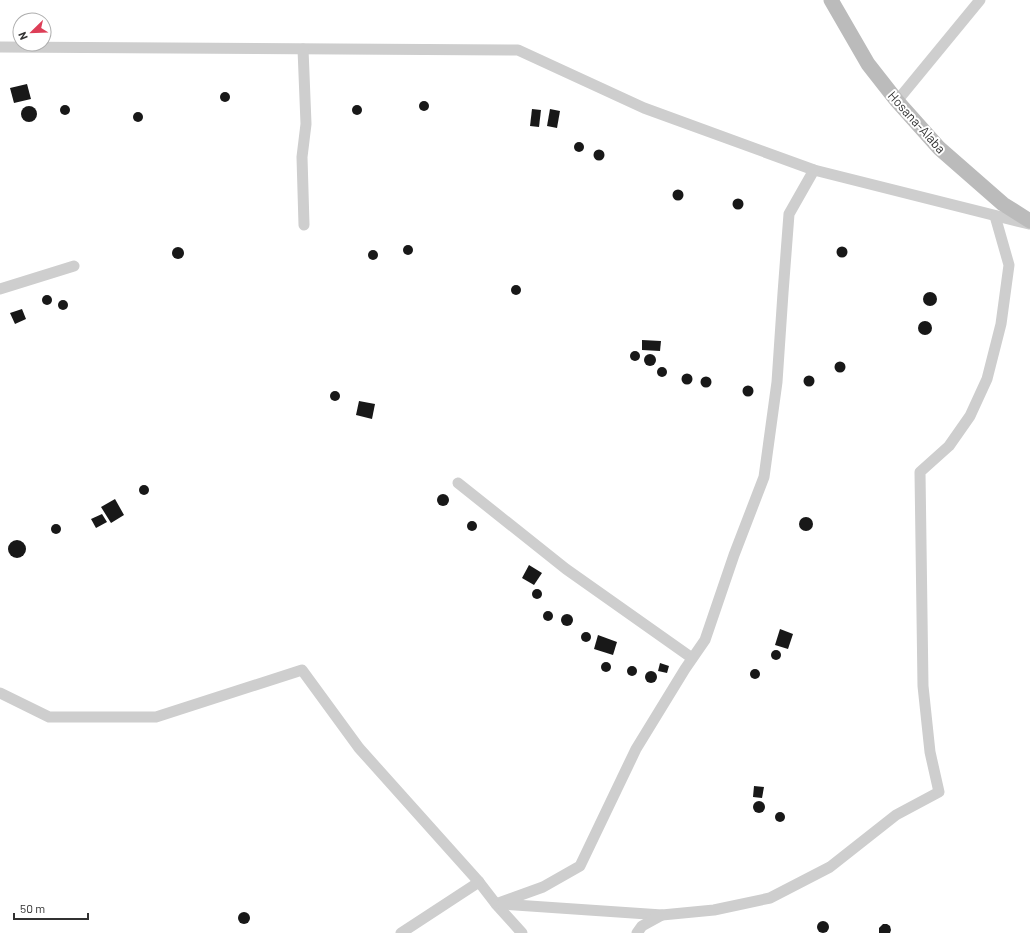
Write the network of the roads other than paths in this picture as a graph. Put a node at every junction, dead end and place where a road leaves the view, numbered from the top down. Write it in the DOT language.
graph roads {
  1 [pos="831,0"];
  2 [pos="980,0"];
  3 [pos="0,48"];
  4 [pos="303,49"];
  5 [pos="897,101"];
  6 [pos="814,170"];
  7 [pos="995,216"];
  8 [pos="1030,221"];
  9 [pos="304,224"];
  10 [pos="1030,225"];
  11 [pos="74,266"];
  12 [pos="0,288"];
  13 [pos="458,483"];
  14 [pos="692,658"];
  15 [pos="0,693"];
  16 [pos="479,882"];
  17 [pos="496,904"];
  18 [pos="662,914"];
  19 [pos="401,933"];
  20 [pos="522,933"];
  21 [pos="637,933"];
  1 -- 5 [label="main road, Hosana-Alaba"];
  2 -- 5 [label="street"];
  3 -- 4 [label="street"];
  4 -- 6 [label="street"];
  4 -- 9 [label="street"];
  5 -- 8 [label="main road, Hosana-Alaba"];
  6 -- 7 [label="street"];
  6 -- 14 [label="street"];
  7 -- 10 [label="street"];
  7 -- 18 [label="street"];
  11 -- 12 [label="street"];
  13 -- 14 [label="street"];
  14 -- 17 [label="street"];
  15 -- 16 [label="street"];
  16 -- 17 [label="street"];
  16 -- 19 [label="street"];
  17 -- 18 [label="street"];
  17 -- 20 [label="street"];
  18 -- 21 [label="street"];
}
